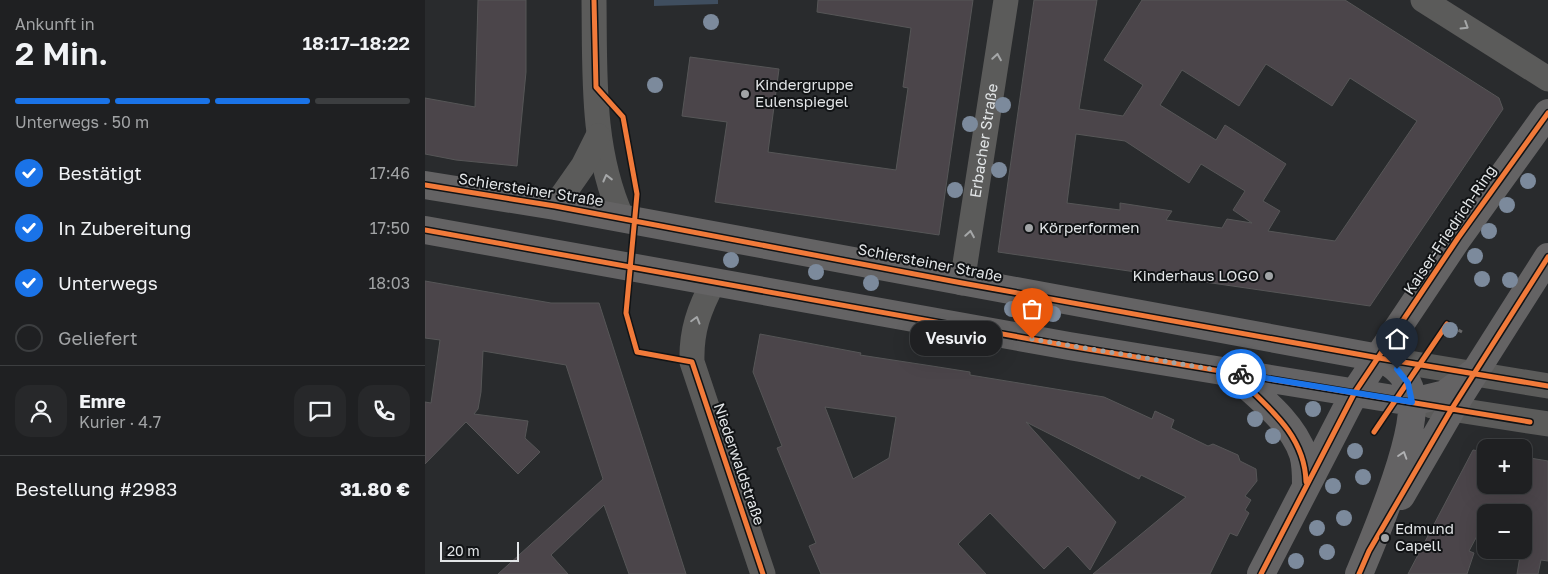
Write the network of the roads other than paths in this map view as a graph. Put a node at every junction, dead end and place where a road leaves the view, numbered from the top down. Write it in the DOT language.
graph roads {
  1 [pos="594,0"];
  2 [pos="1006,0"];
  3 [pos="1423,0"];
  4 [pos="1548,79"];
  5 [pos="1548,112"];
  6 [pos="598,136"];
  7 [pos="425,186"];
  8 [pos="555,206"];
  9 [pos="622,218"];
  10 [pos="425,230"];
  11 [pos="1548,257"];
  12 [pos="714,282"];
  13 [pos="962,282"];
  14 [pos="1379,358"];
  15 [pos="1233,373"];
  16 [pos="1473,373"];
  17 [pos="1548,386"];
  18 [pos="1355,392"];
  19 [pos="1412,402"];
  20 [pos="1451,410"];
  21 [pos="1548,424"];
  22 [pos="1306,484"];
  23 [pos="1364,562"];
  24 [pos="763,574"];
  25 [pos="1261,574"];
  1 -- 6 [label="street"];
  13 -- 2 [label="street, Erbacher Straße, one-way"];
  3 -- 4 [label="street, one-way"];
  5 -- 14 [label="main road, Kaiser-Friedrich-Ring"];
  6 -- 8 [label="street"];
  9 -- 6 [label="street, one-way"];
  7 -- 8 [label="main road, Schiersteiner Straße"];
  8 -- 9 [label="main road, Schiersteiner Straße"];
  9 -- 13 [label="main road, Schiersteiner Straße"];
  10 -- 12 [label="main road"];
  11 -- 16 [label="main road"];
  12 -- 15 [label="main road"];
  24 -- 12 [label="street, Niederwaldstraße, one-way"];
  13 -- 14 [label="main road, Schiersteiner Straße"];
  14 -- 16 [label="street, Schiersteiner Straße"];
  14 -- 18 [label="main road, Kaiser-Friedrich-Ring"];
  14 -- 19 [label="main road"];
  15 -- 18 [label="main road"];
  15 -- 22 [label="main road"];
  16 -- 17 [label="street, Schiersteiner Straße"];
  16 -- 19 [label="main road"];
  16 -- 20 [label="main road"];
  18 -- 19 [label="main road"];
  18 -- 22 [label="main road, Kaiser-Friedrich-Ring"];
  19 -- 20 [label="street"];
  23 -- 19 [label="main road, one-way"];
  20 -- 21 [label="street"];
  20 -- 23 [label="main road"];
  22 -- 25 [label="main road, Kaiser-Friedrich-Ring"];
}
